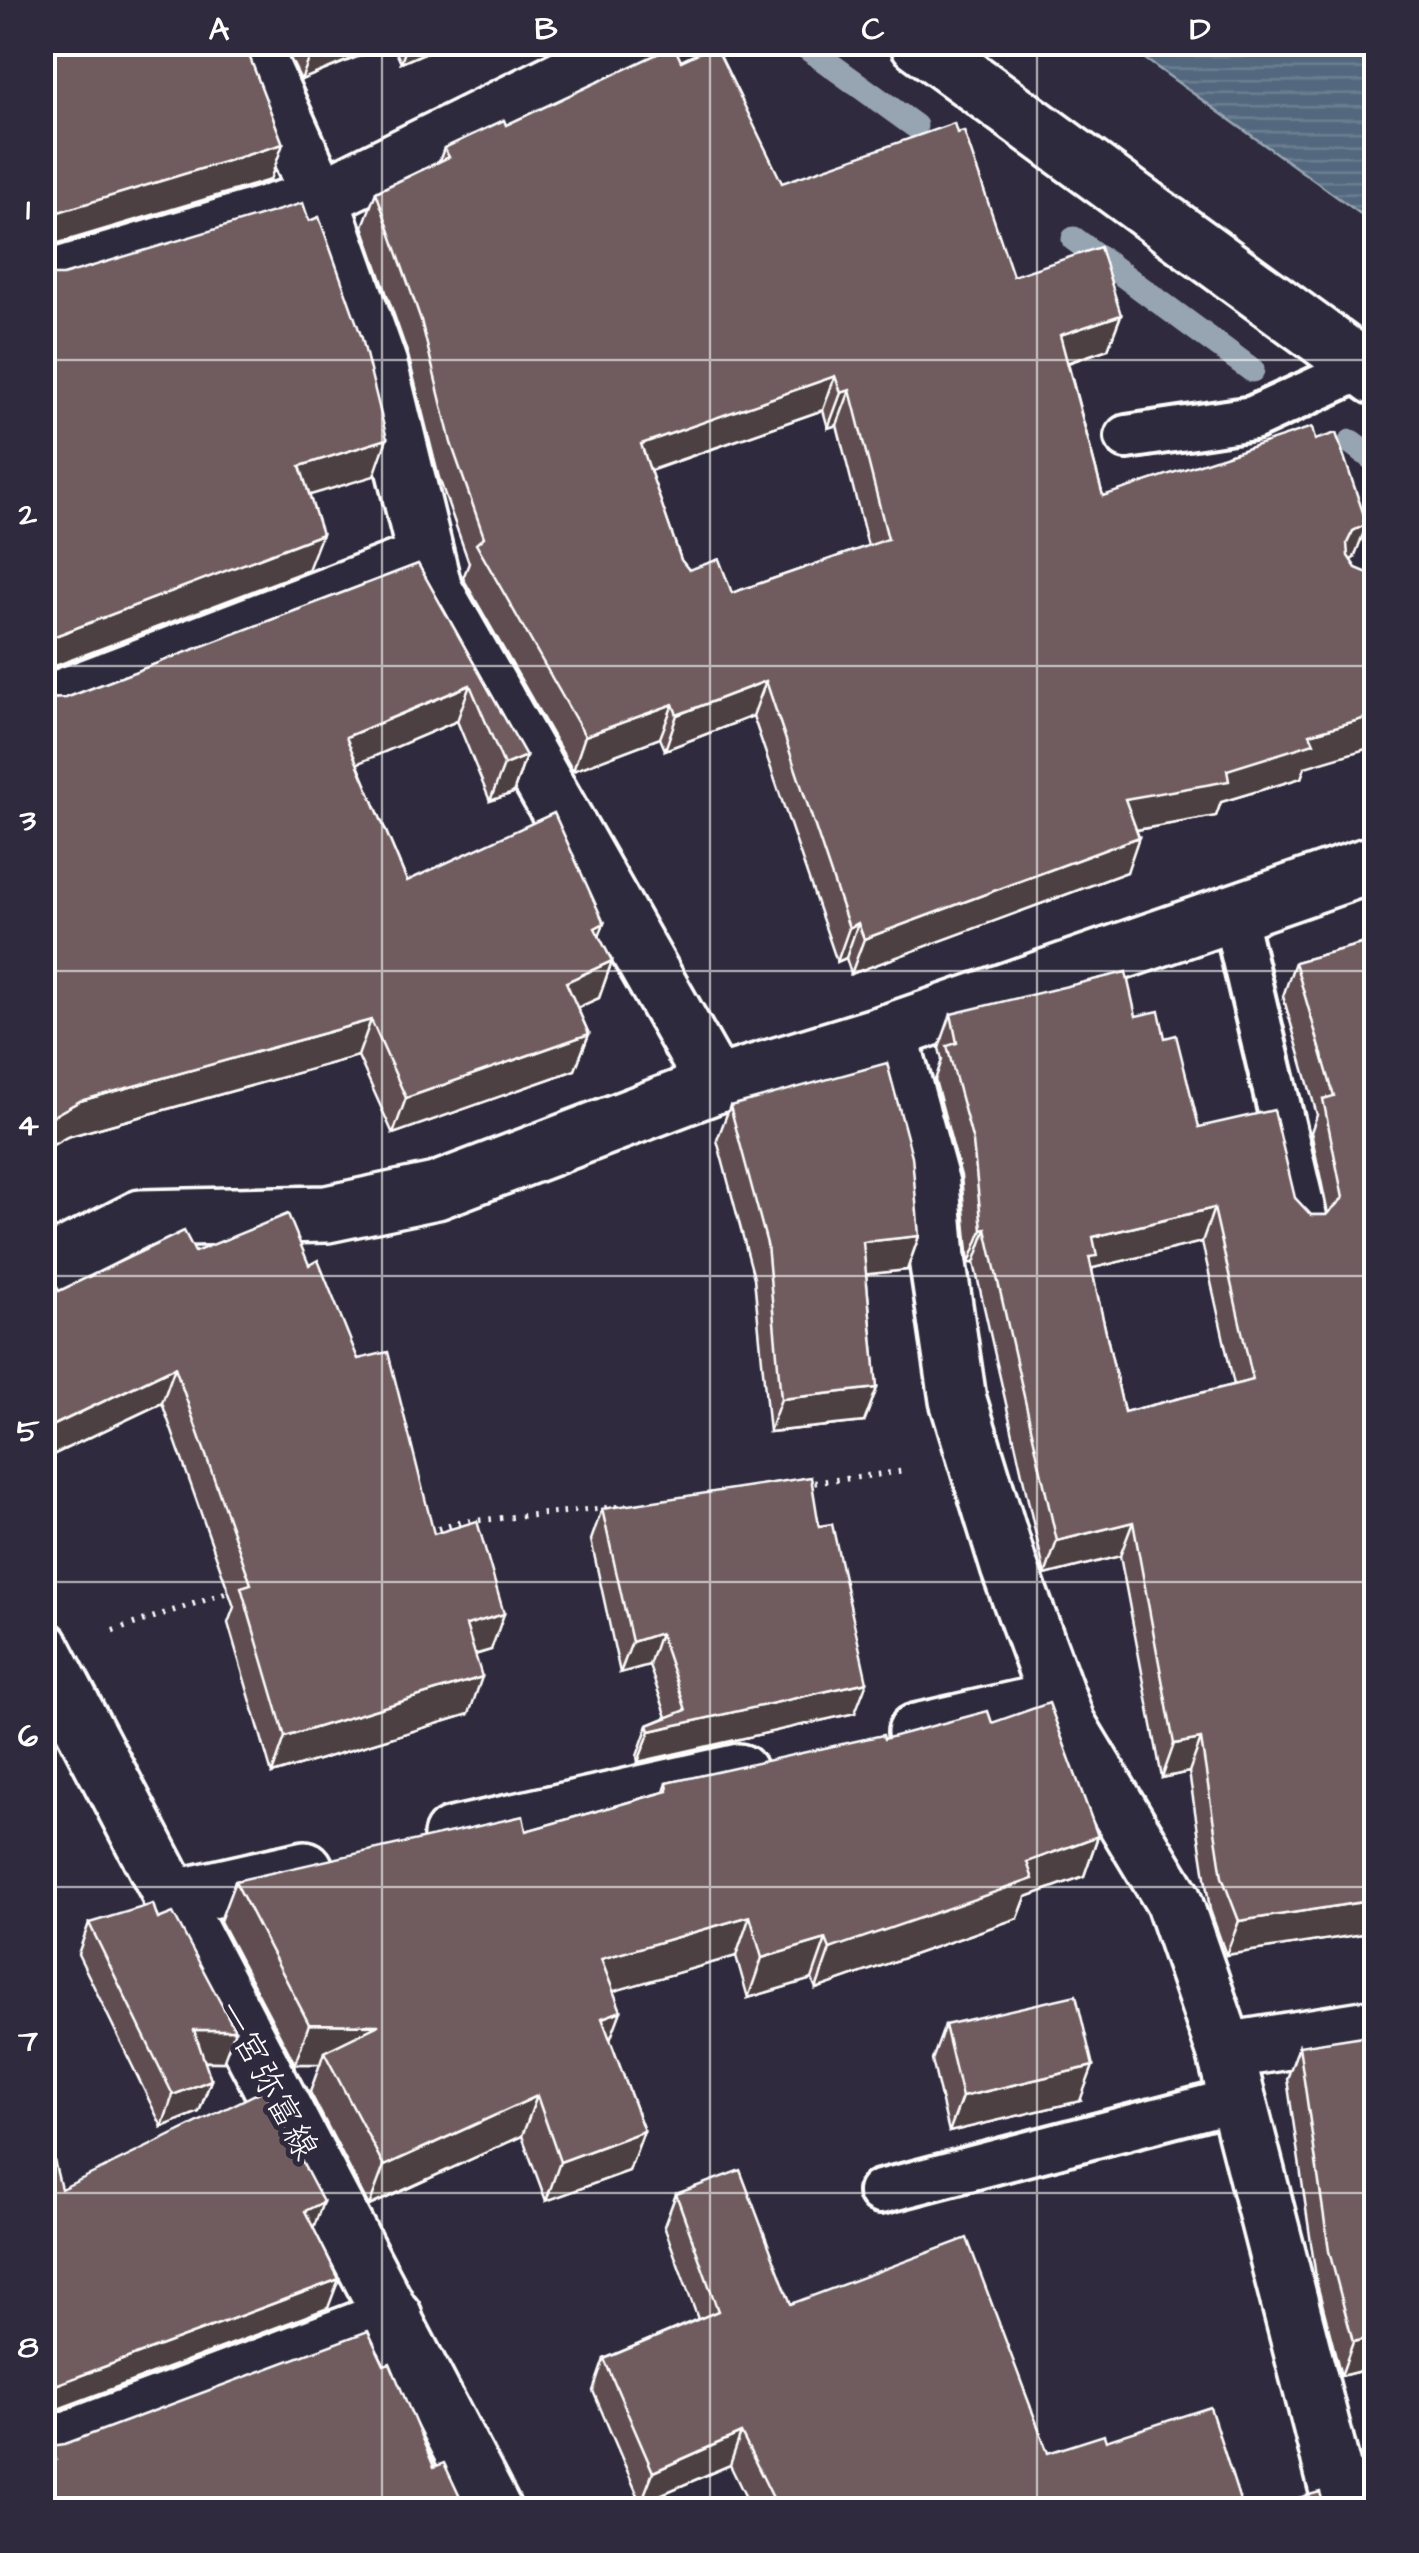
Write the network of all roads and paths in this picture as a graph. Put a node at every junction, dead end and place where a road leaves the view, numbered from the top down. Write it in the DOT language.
graph roads {
  1 [pos="250,42"];
  2 [pos="636,42"];
  3 [pos="918,42"];
  4 [pos="320,198"];
  5 [pos="42,281"];
  6 [pos="1370,372"];
  7 [pos="1128,437"];
  8 [pos="424,559"];
  9 [pos="42,705"];
  10 [pos="1376,863"];
  11 [pos="1233,913"];
  12 [pos="890,1032"];
  13 [pos="715,1084"];
  14 [pos="1307,1226"];
  15 [pos="42,1269"];
  16 [pos="978,1462"];
  17 [pos="788,1486"];
  18 [pos="636,1505"];
  19 [pos="424,1534"];
  20 [pos="237,1590"];
  21 [pos="44,1652"];
  22 [pos="1058,1700"];
  23 [pos="865,1743"];
  24 [pos="788,1760"];
  25 [pos="402,1847"];
  26 [pos="344,1860"];
  27 [pos="171,1899"];
  28 [pos="1376,2027"];
  29 [pos="1231,2075"];
  30 [pos="880,2192"];
  31 [pos="394,2318"];
  32 [pos="42,2449"];
  33 [pos="493,2510"];
  34 [pos="1343,2510"];
  1 -- 4 [label="street"];
  2 -- 4 [label="street"];
  3 -- 6 [label="street"];
  4 -- 5 [label="street"];
  4 -- 8 [label="street"];
  6 -- 7 [label="lane"];
  8 -- 9 [label="street"];
  8 -- 13 [label="street"];
  10 -- 11 [label="street"];
  11 -- 12 [label="street"];
  11 -- 14 [label="lane"];
  12 -- 13 [label="street"];
  12 -- 16 [label="street"];
  13 -- 15 [label="street"];
  16 -- 17 [label="path"];
  16 -- 22 [label="street"];
  18 -- 19 [label="path"];
  20 -- 21 [label="path"];
  21 -- 27 [label="street, 一宮弥富線"];
  22 -- 23 [label="street"];
  22 -- 29 [label="street"];
  24 -- 25 [label="street"];
  26 -- 27 [label="street"];
  27 -- 31 [label="street, 一宮弥富線"];
  28 -- 29 [label="street"];
  29 -- 30 [label="lane"];
  29 -- 34 [label="street"];
  31 -- 32 [label="street"];
  31 -- 33 [label="street, 一宮弥富線"];
}
